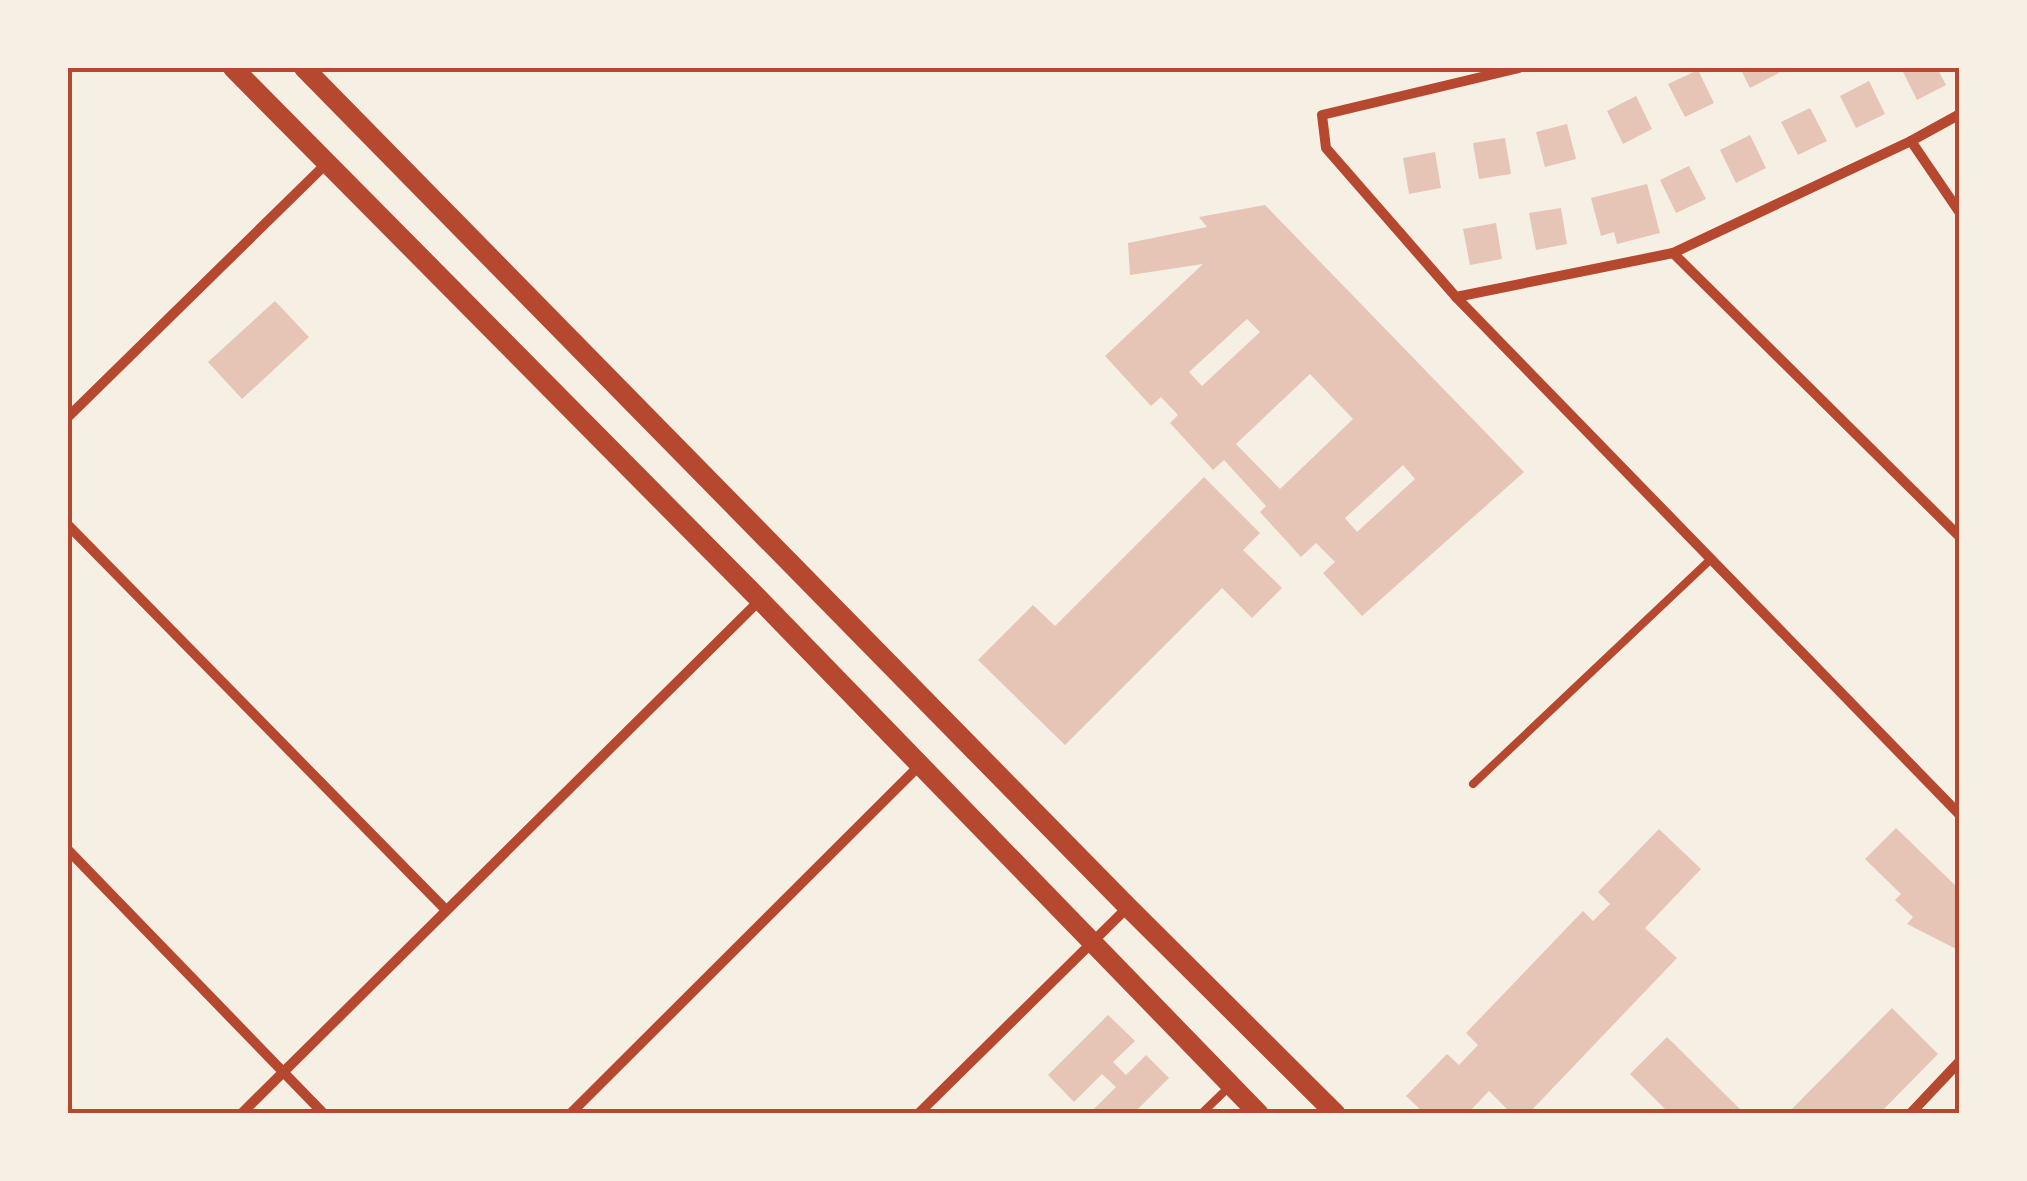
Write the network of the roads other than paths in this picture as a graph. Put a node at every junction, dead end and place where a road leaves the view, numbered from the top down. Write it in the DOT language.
graph roads {
  1 [pos="234,68"];
  2 [pos="304,68"];
  3 [pos="1519,68"];
  4 [pos="1960,114"];
  5 [pos="1911,141"];
  6 [pos="328,162"];
  7 [pos="1960,213"];
  8 [pos="1672,253"];
  9 [pos="1456,298"];
  10 [pos="68,418"];
  11 [pos="68,525"];
  12 [pos="1960,537"];
  13 [pos="1711,559"];
  14 [pos="760,600"];
  15 [pos="920,764"];
  16 [pos="1473,784"];
  17 [pos="1960,814"];
  18 [pos="68,850"];
  19 [pos="1128,907"];
  20 [pos="446,910"];
  21 [pos="1093,941"];
  22 [pos="1960,1061"];
  23 [pos="284,1072"];
  24 [pos="1230,1086"];
  25 [pos="241,1114"];
  26 [pos="324,1114"];
  27 [pos="570,1114"];
  28 [pos="918,1114"];
  29 [pos="1202,1114"];
  30 [pos="1259,1114"];
  31 [pos="1336,1114"];
  32 [pos="1910,1114"];
  1 -- 6 [label="main road"];
  2 -- 19 [label="main road"];
  3 -- 9 [label="street"];
  4 -- 5 [label="street"];
  5 -- 7 [label="street"];
  5 -- 8 [label="street"];
  6 -- 10 [label="street"];
  6 -- 14 [label="main road"];
  8 -- 9 [label="street"];
  8 -- 12 [label="street"];
  9 -- 13 [label="street"];
  11 -- 20 [label="street"];
  13 -- 16 [label="lane"];
  13 -- 17 [label="street"];
  14 -- 15 [label="main road"];
  14 -- 20 [label="street"];
  15 -- 21 [label="main road"];
  15 -- 27 [label="street"];
  18 -- 23 [label="street"];
  19 -- 21 [label="street"];
  19 -- 31 [label="main road"];
  20 -- 23 [label="street"];
  21 -- 24 [label="main road"];
  21 -- 28 [label="street"];
  22 -- 32 [label="street"];
  23 -- 25 [label="street"];
  23 -- 26 [label="street"];
  24 -- 29 [label="lane"];
  24 -- 30 [label="main road"];
}
